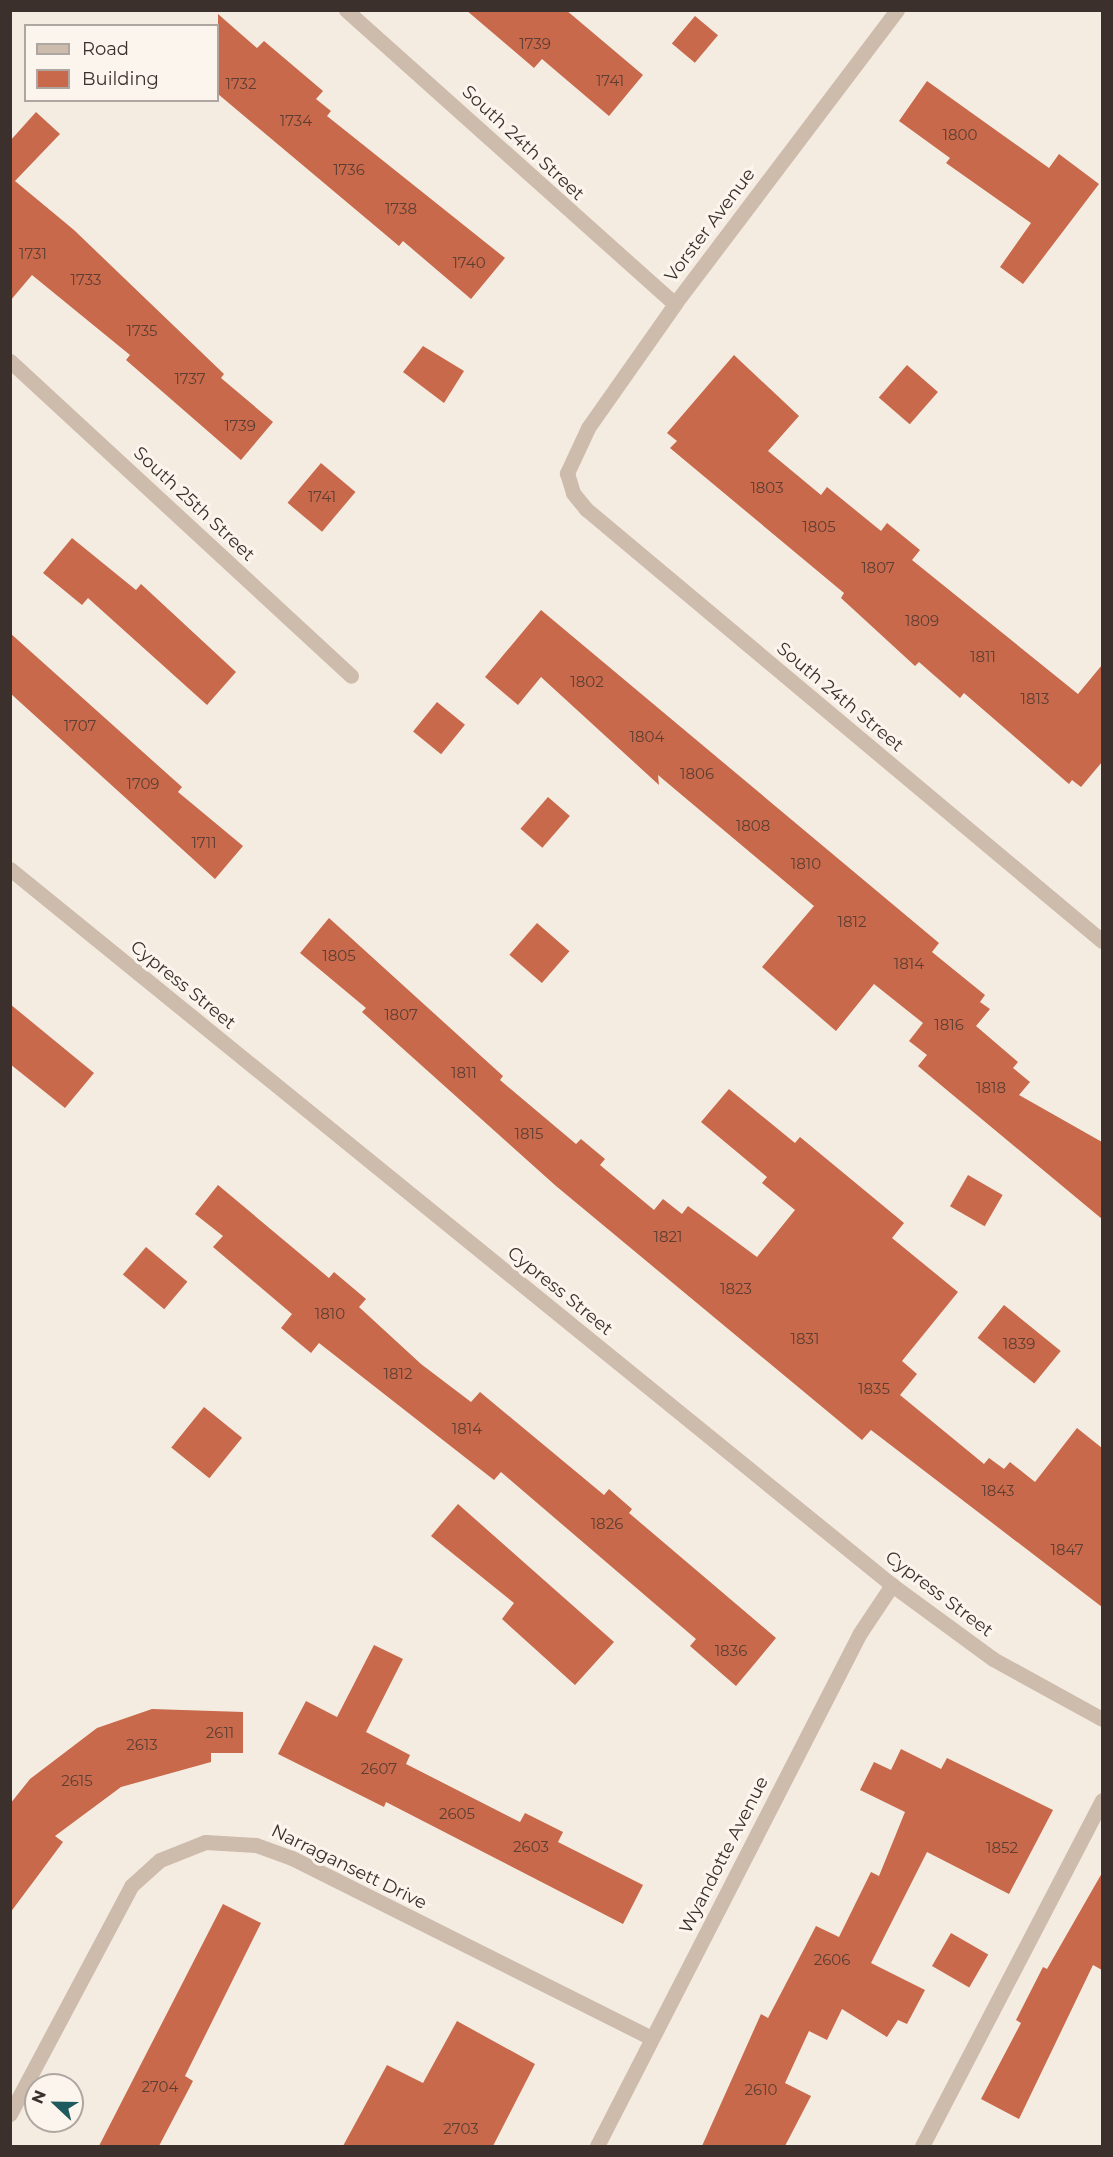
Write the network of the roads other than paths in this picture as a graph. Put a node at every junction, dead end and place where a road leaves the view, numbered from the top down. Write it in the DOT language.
graph roads {
  1 [pos="346,10"];
  2 [pos="897,10"];
  3 [pos="675,304"];
  4 [pos="10,361"];
  5 [pos="567,473"];
  6 [pos="351,676"];
  7 [pos="10,869"];
  8 [pos="1102,941"];
  9 [pos="891,1585"];
  10 [pos="1102,1719"];
  11 [pos="1102,1800"];
  12 [pos="651,2038"];
  13 [pos="10,2114"];
  14 [pos="597,2146"];
  15 [pos="922,2146"];
  1 -- 3 [label="street, South 24th Street"];
  2 -- 3 [label="street, Vorster Avenue"];
  3 -- 5 [label="street, Vorster Avenue"];
  4 -- 6 [label="street, South 25th Street"];
  5 -- 8 [label="street, South 24th Street"];
  7 -- 9 [label="street, Cypress Street"];
  9 -- 10 [label="street, Cypress Street"];
  9 -- 12 [label="street, Wyandotte Avenue"];
  11 -- 15 [label="street"];
  12 -- 13 [label="street, Narragansett Drive"];
  12 -- 14 [label="street, Wyandotte Avenue"];
}
